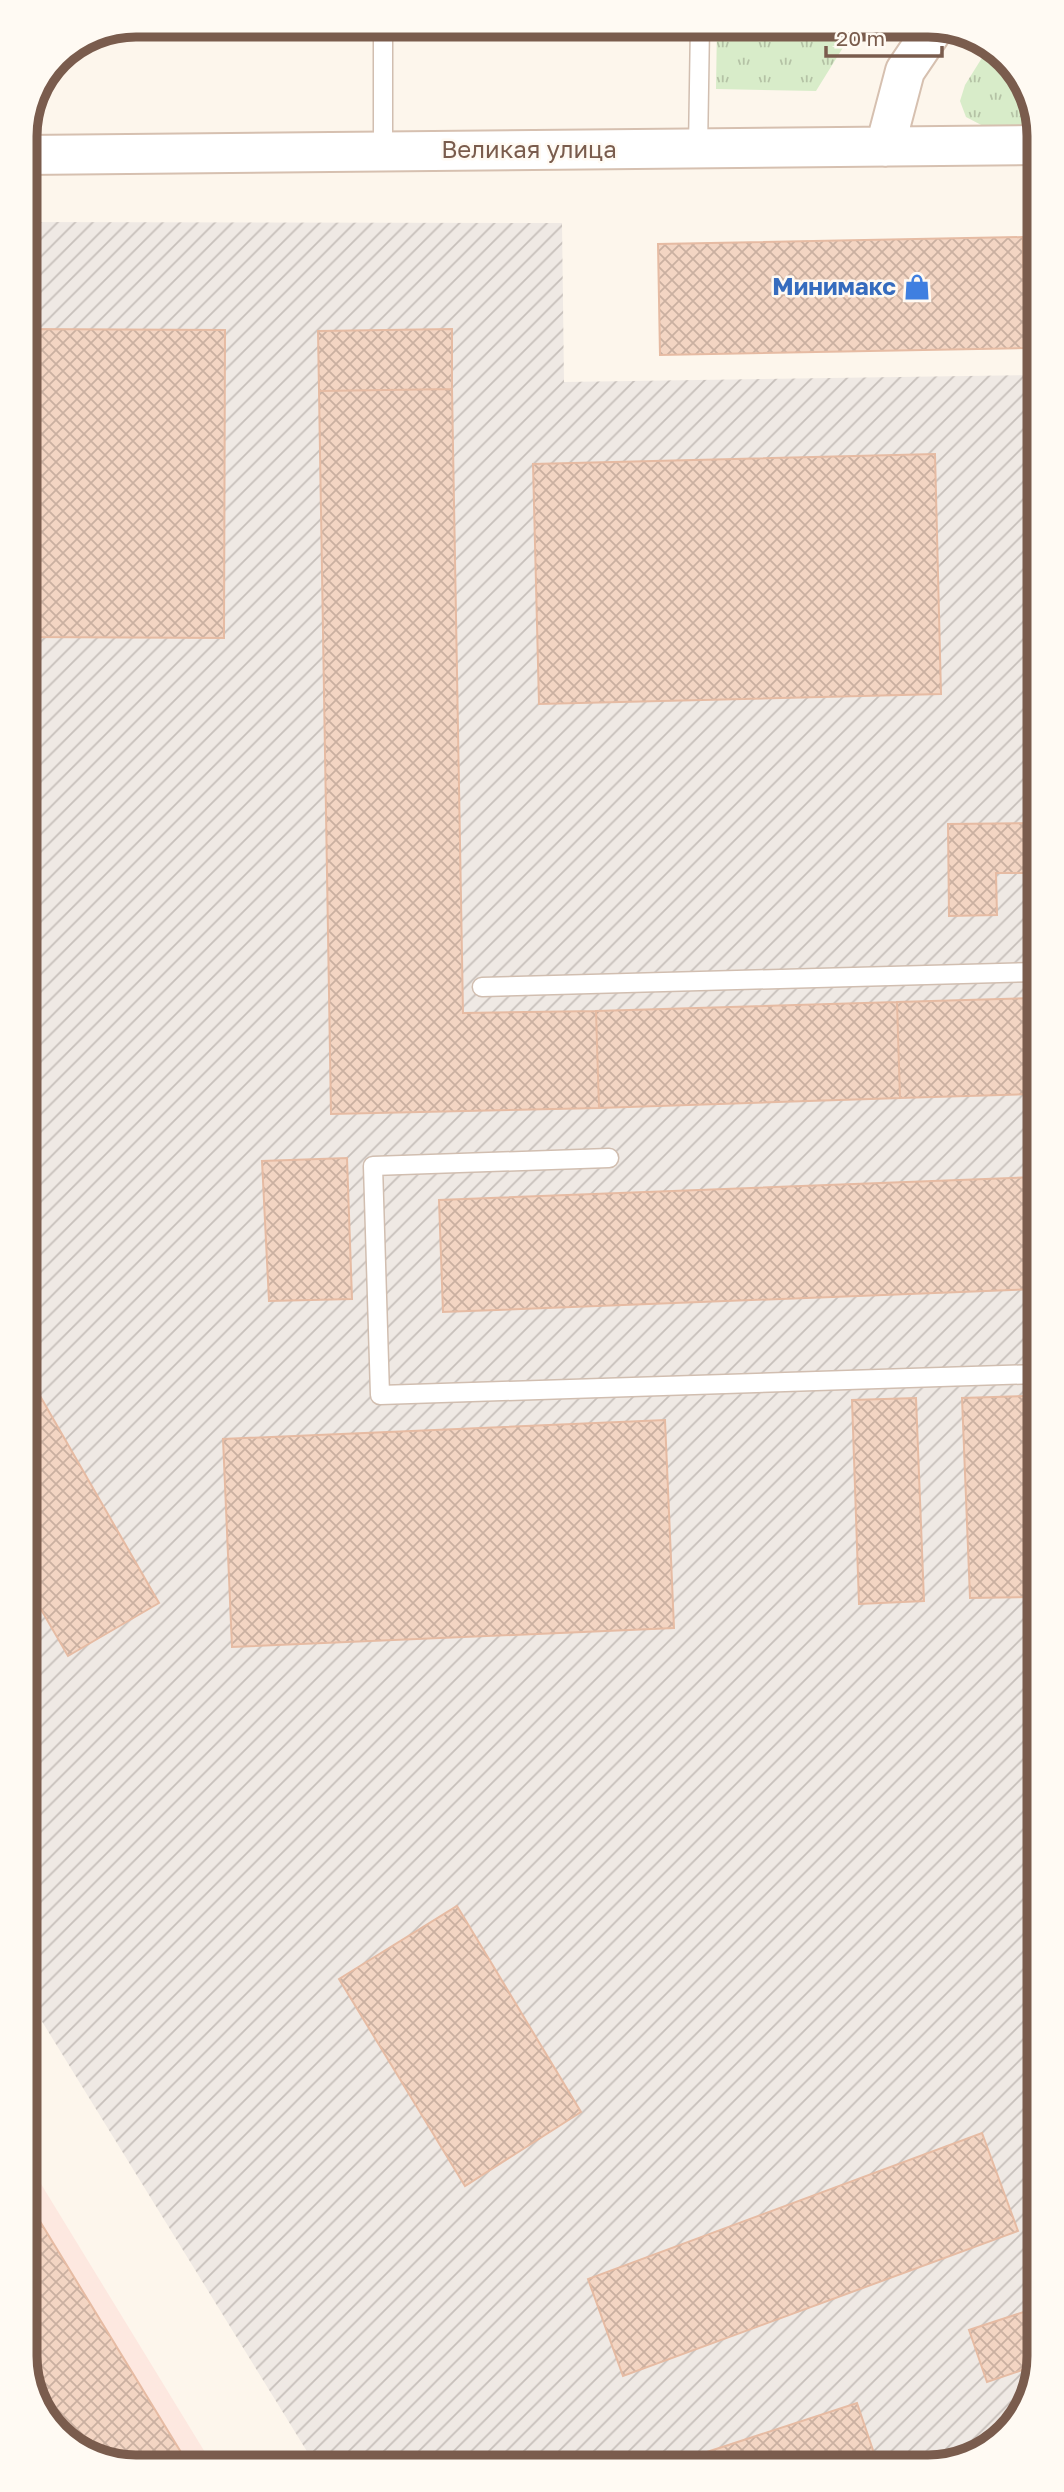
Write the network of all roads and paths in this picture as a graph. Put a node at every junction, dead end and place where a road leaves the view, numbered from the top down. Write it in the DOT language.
graph roads {
  1 [pos="383,37"];
  2 [pos="700,37"];
  3 [pos="928,37"];
  4 [pos="1027,145"];
  5 [pos="885,147"];
  6 [pos="698,149"];
  7 [pos="383,150"];
  8 [pos="37,155"];
  9 [pos="1027,972"];
  10 [pos="482,987"];
  11 [pos="609,1158"];
  12 [pos="1027,1374"];
  1 -- 7 [label="lane"];
  2 -- 6 [label="lane"];
  3 -- 5 [label="main road"];
  4 -- 5 [label="main road, Великая улица"];
  5 -- 6 [label="main road, Великая улица"];
  6 -- 7 [label="main road, Великая улица"];
  7 -- 8 [label="main road, Великая улица"];
  9 -- 10 [label="lane"];
  11 -- 12 [label="lane"];
}
